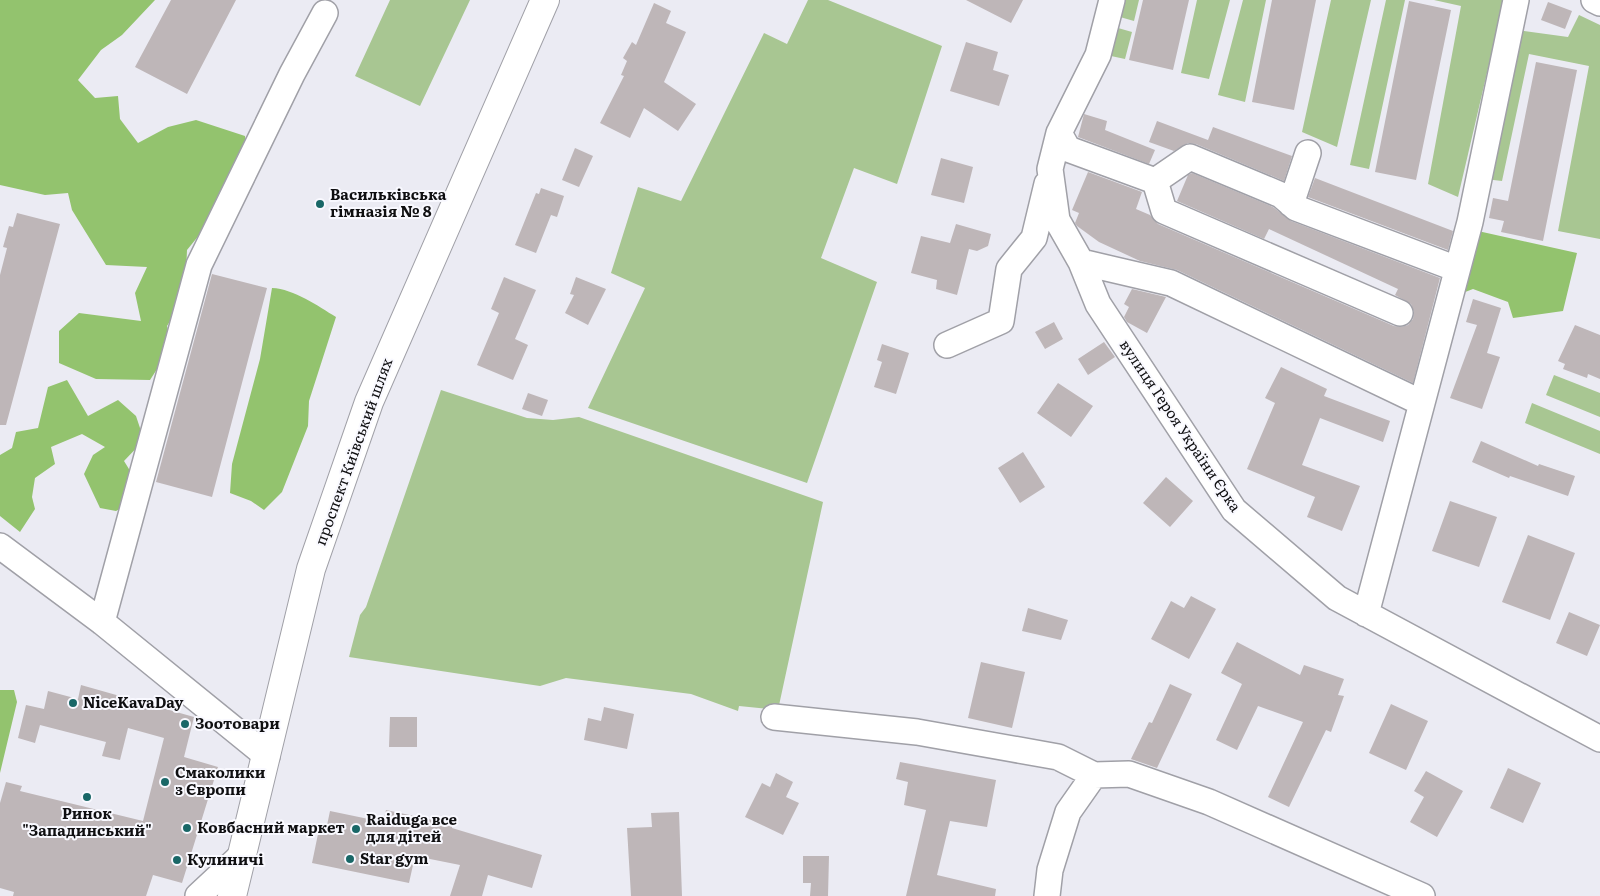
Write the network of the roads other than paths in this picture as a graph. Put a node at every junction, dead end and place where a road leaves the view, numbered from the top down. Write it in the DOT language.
graph roads {
  1 [pos="545,0"];
  2 [pos="1112,0"];
  3 [pos="1516,0"];
  4 [pos="1594,0"];
  5 [pos="1600,3"];
  6 [pos="325,13"];
  7 [pos="1059,134"];
  8 [pos="1308,153"];
  9 [pos="1050,169"];
  10 [pos="1155,181"];
  11 [pos="1291,204"];
  12 [pos="1081,262"];
  13 [pos="1457,270"];
  14 [pos="1400,313"];
  15 [pos="947,345"];
  16 [pos="1422,403"];
  17 [pos="0,546"];
  18 [pos="1366,614"];
  19 [pos="102,622"];
  20 [pos="774,717"];
  21 [pos="1600,739"];
  22 [pos="267,756"];
  23 [pos="1094,775"];
  24 [pos="242,855"];
  25 [pos="198,896"];
  26 [pos="232,896"];
  27 [pos="1047,896"];
  28 [pos="1422,896"];
  1 -- 22 [label="main road, проспект Київський шлях"];
  2 -- 7 [label="street, вулиця Героя України Єрка"];
  3 -- 13 [label="street"];
  4 -- 5 [label="street"];
  6 -- 19 [label="street"];
  7 -- 9 [label="street, вулиця Героя України Єрка"];
  7 -- 10 [label="street"];
  8 -- 11 [label="street"];
  9 -- 12 [label="street, вулиця Героя України Єрка"];
  9 -- 15 [label="street"];
  10 -- 11 [label="street"];
  10 -- 14 [label="street"];
  11 -- 13 [label="street"];
  12 -- 16 [label="street"];
  12 -- 18 [label="street, вулиця Героя України Єрка"];
  13 -- 16 [label="street"];
  16 -- 18 [label="street"];
  17 -- 19 [label="street"];
  18 -- 21 [label="street, вулиця Героя України Єрка"];
  19 -- 22 [label="street"];
  20 -- 23 [label="street"];
  22 -- 24 [label="main road, проспект Київський шлях"];
  23 -- 27 [label="street"];
  23 -- 28 [label="street"];
  24 -- 25 [label="street"];
  24 -- 26 [label="main road, проспект Київський шлях"];
}
